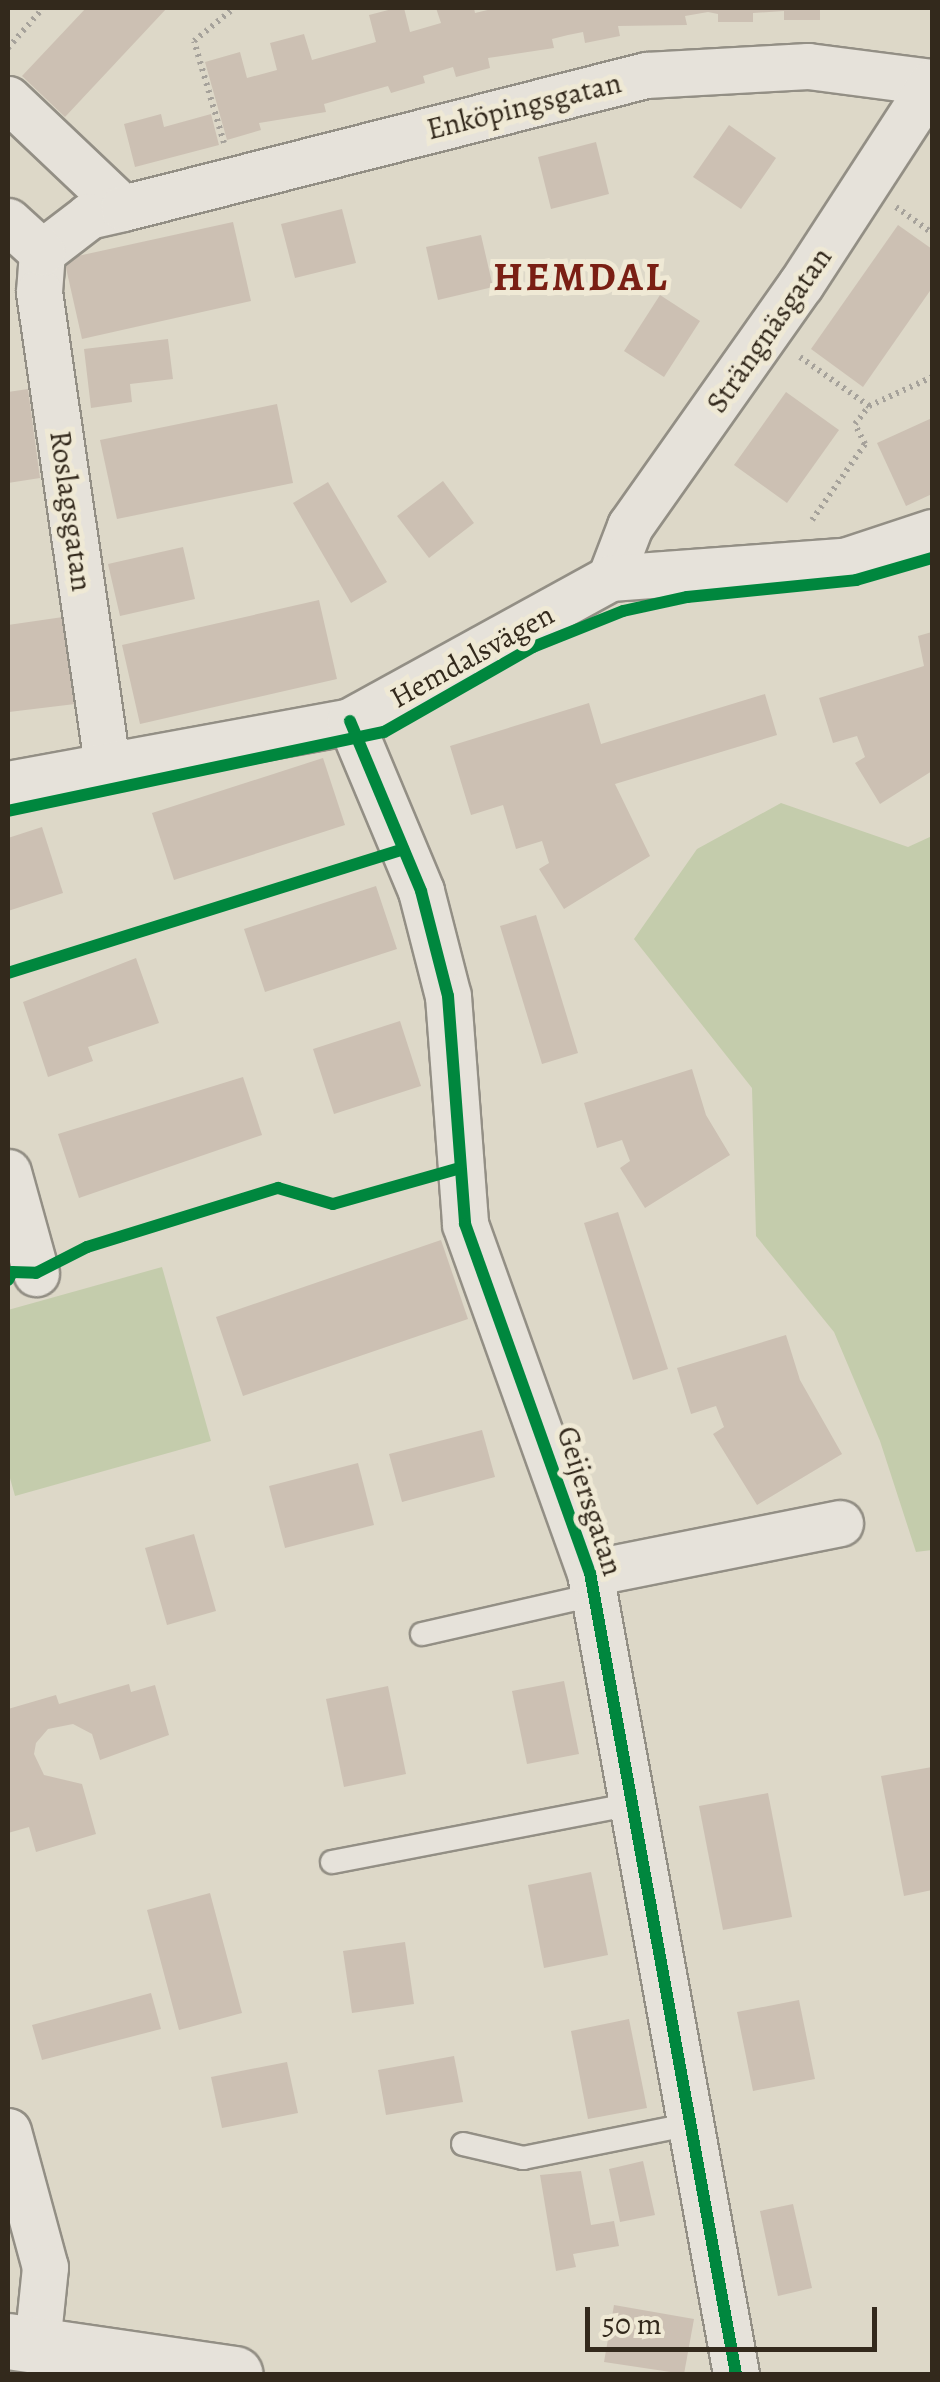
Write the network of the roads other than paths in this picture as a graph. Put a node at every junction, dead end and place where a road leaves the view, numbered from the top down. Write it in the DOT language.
graph roads {
  1 [pos="932,82"];
  2 [pos="8,99"];
  3 [pos="123,208"];
  4 [pos="8,221"];
  5 [pos="42,252"];
  6 [pos="932,532"];
  7 [pos="610,578"];
  8 [pos="350,721"];
  9 [pos="108,769"];
  10 [pos="8,784"];
  11 [pos="8,1172"];
  12 [pos="36,1272"];
  13 [pos="840,1522"];
  14 [pos="592,1584"];
  15 [pos="422,1634"];
  16 [pos="632,1804"];
  17 [pos="332,1862"];
  18 [pos="692,2124"];
  19 [pos="8,2131"];
  20 [pos="463,2144"];
  21 [pos="22,2343"];
  22 [pos="228,2374"];
  23 [pos="736,2374"];
  1 -- 3 [label="street, Enköpingsgatan"];
  1 -- 7 [label="street, Strängnäsgatan"];
  2 -- 3 [label="street"];
  3 -- 5 [label="street"];
  4 -- 5 [label="street"];
  5 -- 9 [label="street, Roslagsgatan"];
  6 -- 7 [label="street, Hemdalsvägen"];
  7 -- 8 [label="street, Hemdalsvägen"];
  8 -- 9 [label="street, Hemdalsvägen"];
  8 -- 14 [label="street, Geijersgatan"];
  9 -- 10 [label="street, Hemdalsvägen"];
  11 -- 12 [label="street"];
  13 -- 14 [label="street"];
  14 -- 15 [label="lane"];
  14 -- 16 [label="street, Geijersgatan"];
  16 -- 17 [label="lane"];
  16 -- 18 [label="street, Geijersgatan"];
  18 -- 20 [label="lane"];
  18 -- 23 [label="street, Geijersgatan"];
  19 -- 21 [label="street"];
  21 -- 22 [label="main road"];
}
